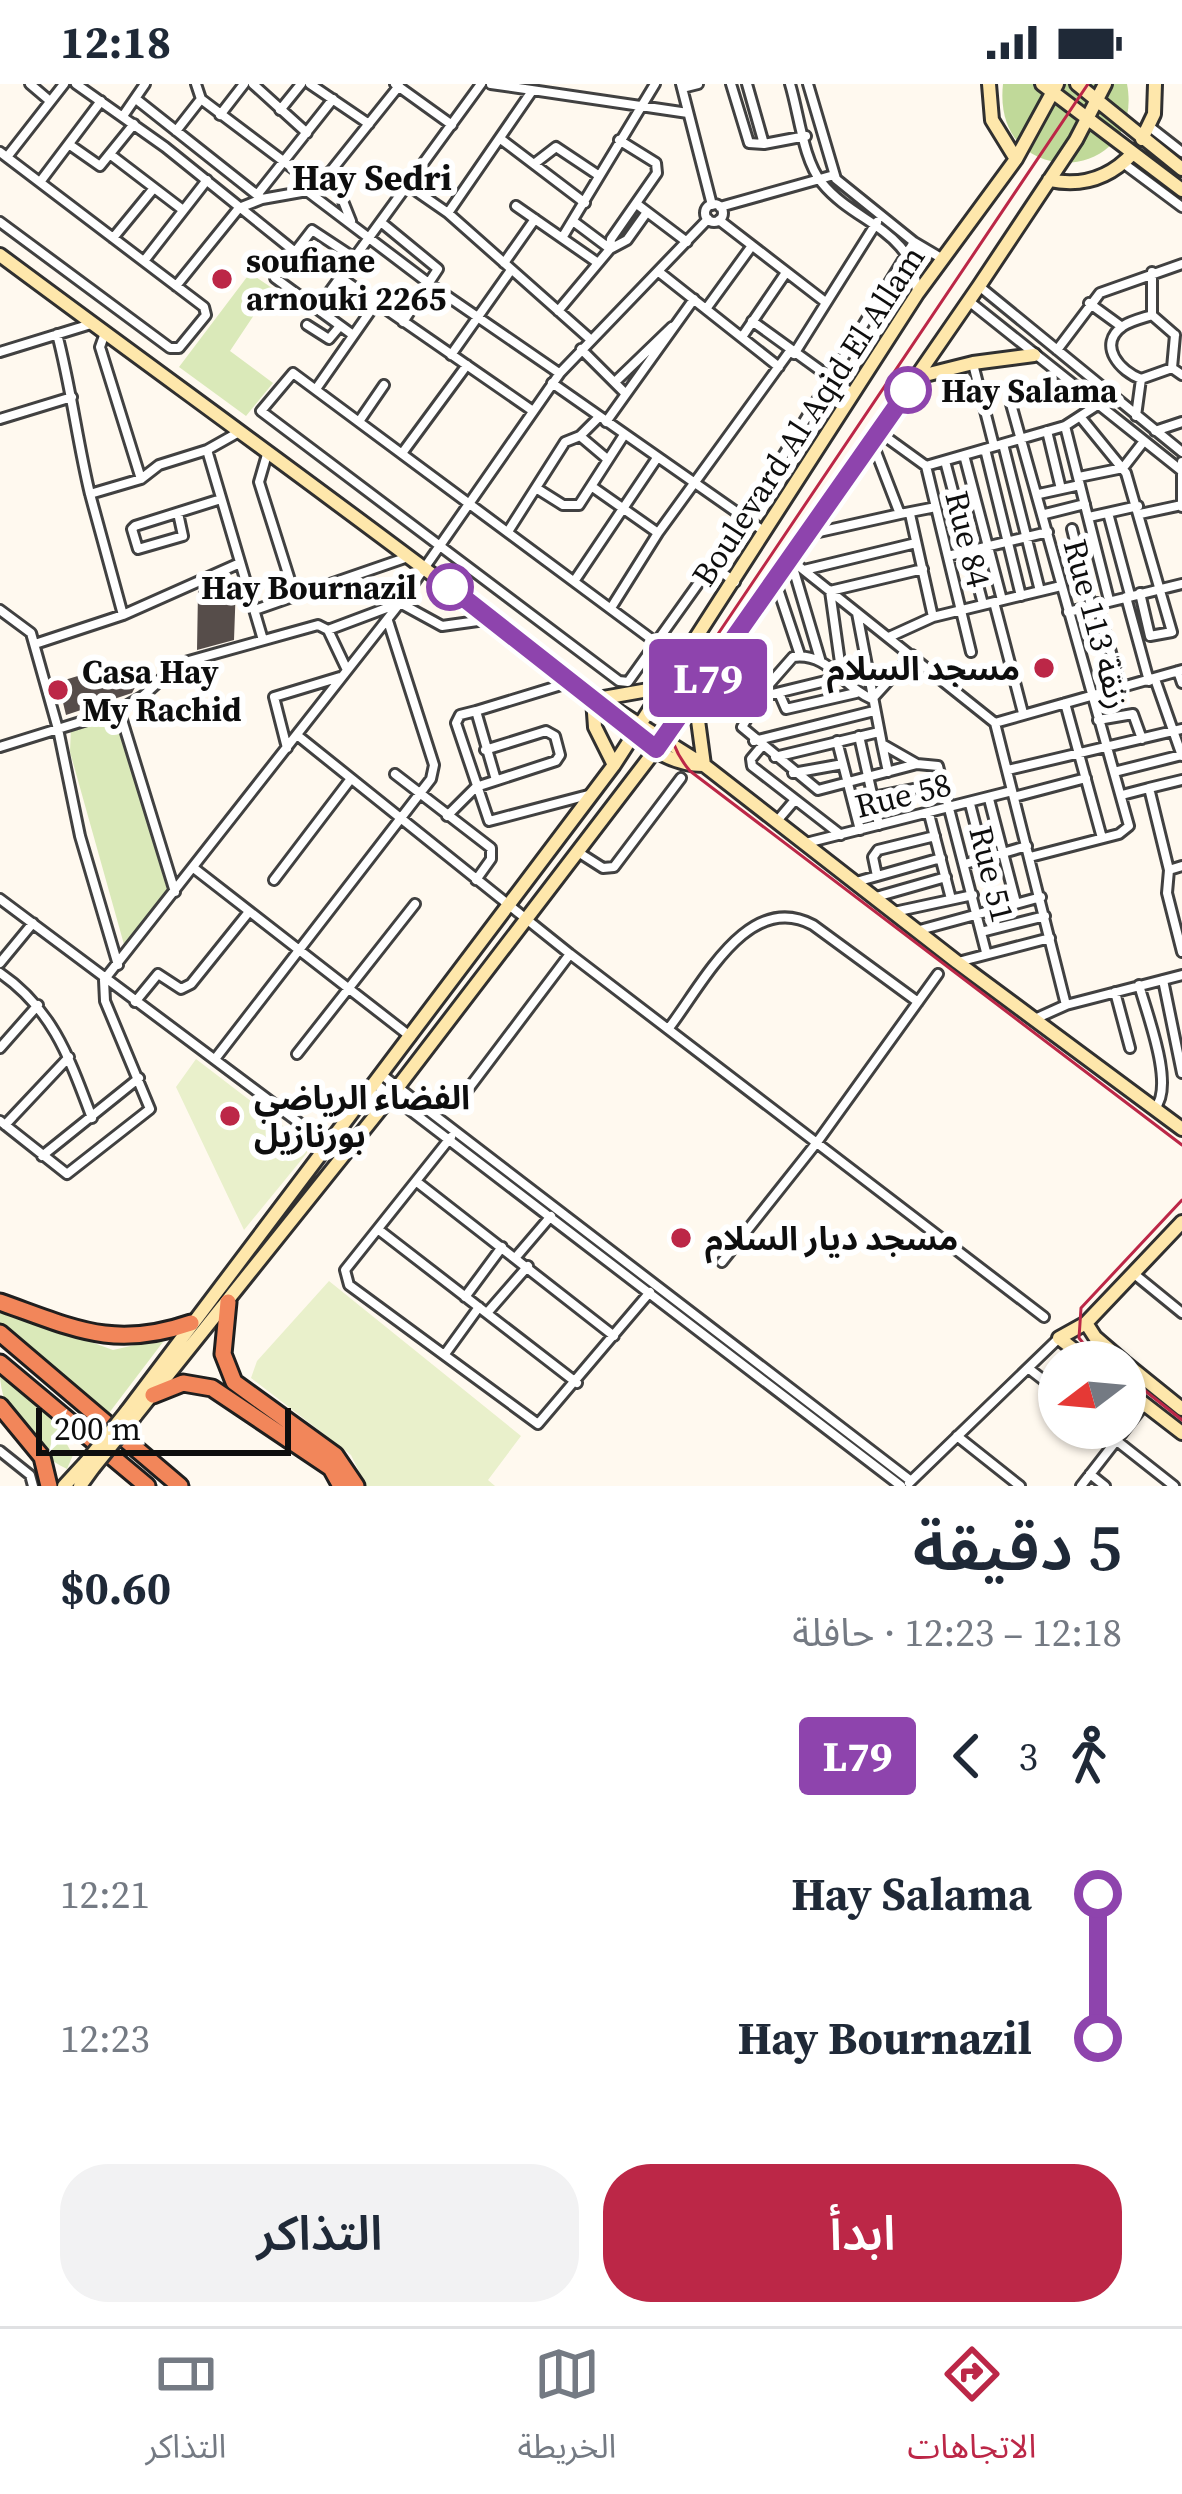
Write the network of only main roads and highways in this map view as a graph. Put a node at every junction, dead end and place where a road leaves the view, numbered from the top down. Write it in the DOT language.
graph roads {
  1 [pos="989,84"];
  2 [pos="1077,84"];
  3 [pos="1106,84"];
  4 [pos="1155,84"];
  5 [pos="1051,87"];
  6 [pos="1097,101"];
  7 [pos="1088,119"];
  8 [pos="1146,133"];
  9 [pos="1128,158"];
  10 [pos="1016,160"];
  11 [pos="1182,169"];
  12 [pos="1049,179"];
  13 [pos="1182,190"];
  14 [pos="0,255"];
  15 [pos="1034,355"];
  16 [pos="916,378"];
  17 [pos="667,686"];
  18 [pos="593,698"];
  19 [pos="694,698"];
  20 [pos="638,730"];
  21 [pos="660,744"];
  22 [pos="614,765"];
  23 [pos="704,765"];
  24 [pos="1182,1129"];
  25 [pos="1182,1222"];
  26 [pos="0,1302"];
  27 [pos="228,1302"];
  28 [pos="191,1323"];
  29 [pos="1086,1323"];
  30 [pos="0,1334"];
  31 [pos="1063,1341"];
  32 [pos="1104,1341"];
  33 [pos="0,1364"];
  34 [pos="1146,1379"];
  35 [pos="152,1395"];
  36 [pos="1146,1405"];
  37 [pos="0,1406"];
  38 [pos="1182,1409"];
  39 [pos="131,1413"];
  40 [pos="1182,1433"];
  41 [pos="90,1464"];
  42 [pos="49,1486"];
  43 [pos="64,1486"];
  44 [pos="80,1486"];
  45 [pos="147,1486"];
  46 [pos="180,1486"];
  47 [pos="341,1486"];
  48 [pos="356,1486"];
  1 -- 10 [label="main road"];
  2 -- 6 [label="main road"];
  3 -- 6 [label="main road, Boulevard Al Aqid El Allam"];
  4 -- 8 [label="main road"];
  5 -- 7 [label="main road"];
  5 -- 10 [label="main road, Boulevard Al Aqid El Allam"];
  6 -- 7 [label="main road, Boulevard Al Aqid El Allam"];
  6 -- 8 [label="main road"];
  7 -- 9 [label="main road"];
  7 -- 12 [label="main road, Boulevard Al Aqid El Allam"];
  8 -- 11 [label="main road"];
  9 -- 12 [label="main road"];
  9 -- 13 [label="main road"];
  10 -- 17 [label="main road, Boulevard Al Aqid El Allam"];
  12 -- 16 [label="main road, Boulevard Al Aqid El Allam"];
  14 -- 18 [label="main road"];
  15 -- 16 [label="main road"];
  16 -- 19 [label="main road, Boulevard Al Aqid El Allam"];
  17 -- 18 [label="main road"];
  17 -- 20 [label="main road, Boulevard Al Aqid El Allam"];
  18 -- 20 [label="main road"];
  18 -- 22 [label="main road"];
  19 -- 21 [label="main road, Boulevard Al Aqid El Allam"];
  19 -- 23 [label="main road"];
  20 -- 21 [label="main road"];
  20 -- 22 [label="main road, Boulevard Al Aqid El Allam"];
  21 -- 23 [label="main road"];
  21 -- 27 [label="main road, Boulevard Al Aqid El Allam"];
  22 -- 28 [label="main road, Boulevard Al Aqid El Allam"];
  23 -- 24 [label="main road"];
  25 -- 29 [label="main road"];
  26 -- 28 [label="highway"];
  27 -- 35 [label="main road, Boulevard Al Aqid El Allam"];
  27 -- 48 [label="highway"];
  28 -- 39 [label="main road, Boulevard Al Aqid El Allam"];
  29 -- 31 [label="main road"];
  29 -- 32 [label="main road"];
  30 -- 46 [label="highway"];
  33 -- 45 [label="highway"];
  34 -- 38 [label="main road"];
  35 -- 39 [label="main road, Boulevard Al Aqid El Allam"];
  35 -- 47 [label="highway"];
  36 -- 40 [label="main road"];
  37 -- 42 [label="highway"];
  39 -- 41 [label="main road, bridge"];
  41 -- 43 [label="main road"];
  41 -- 44 [label="main road"];
}
